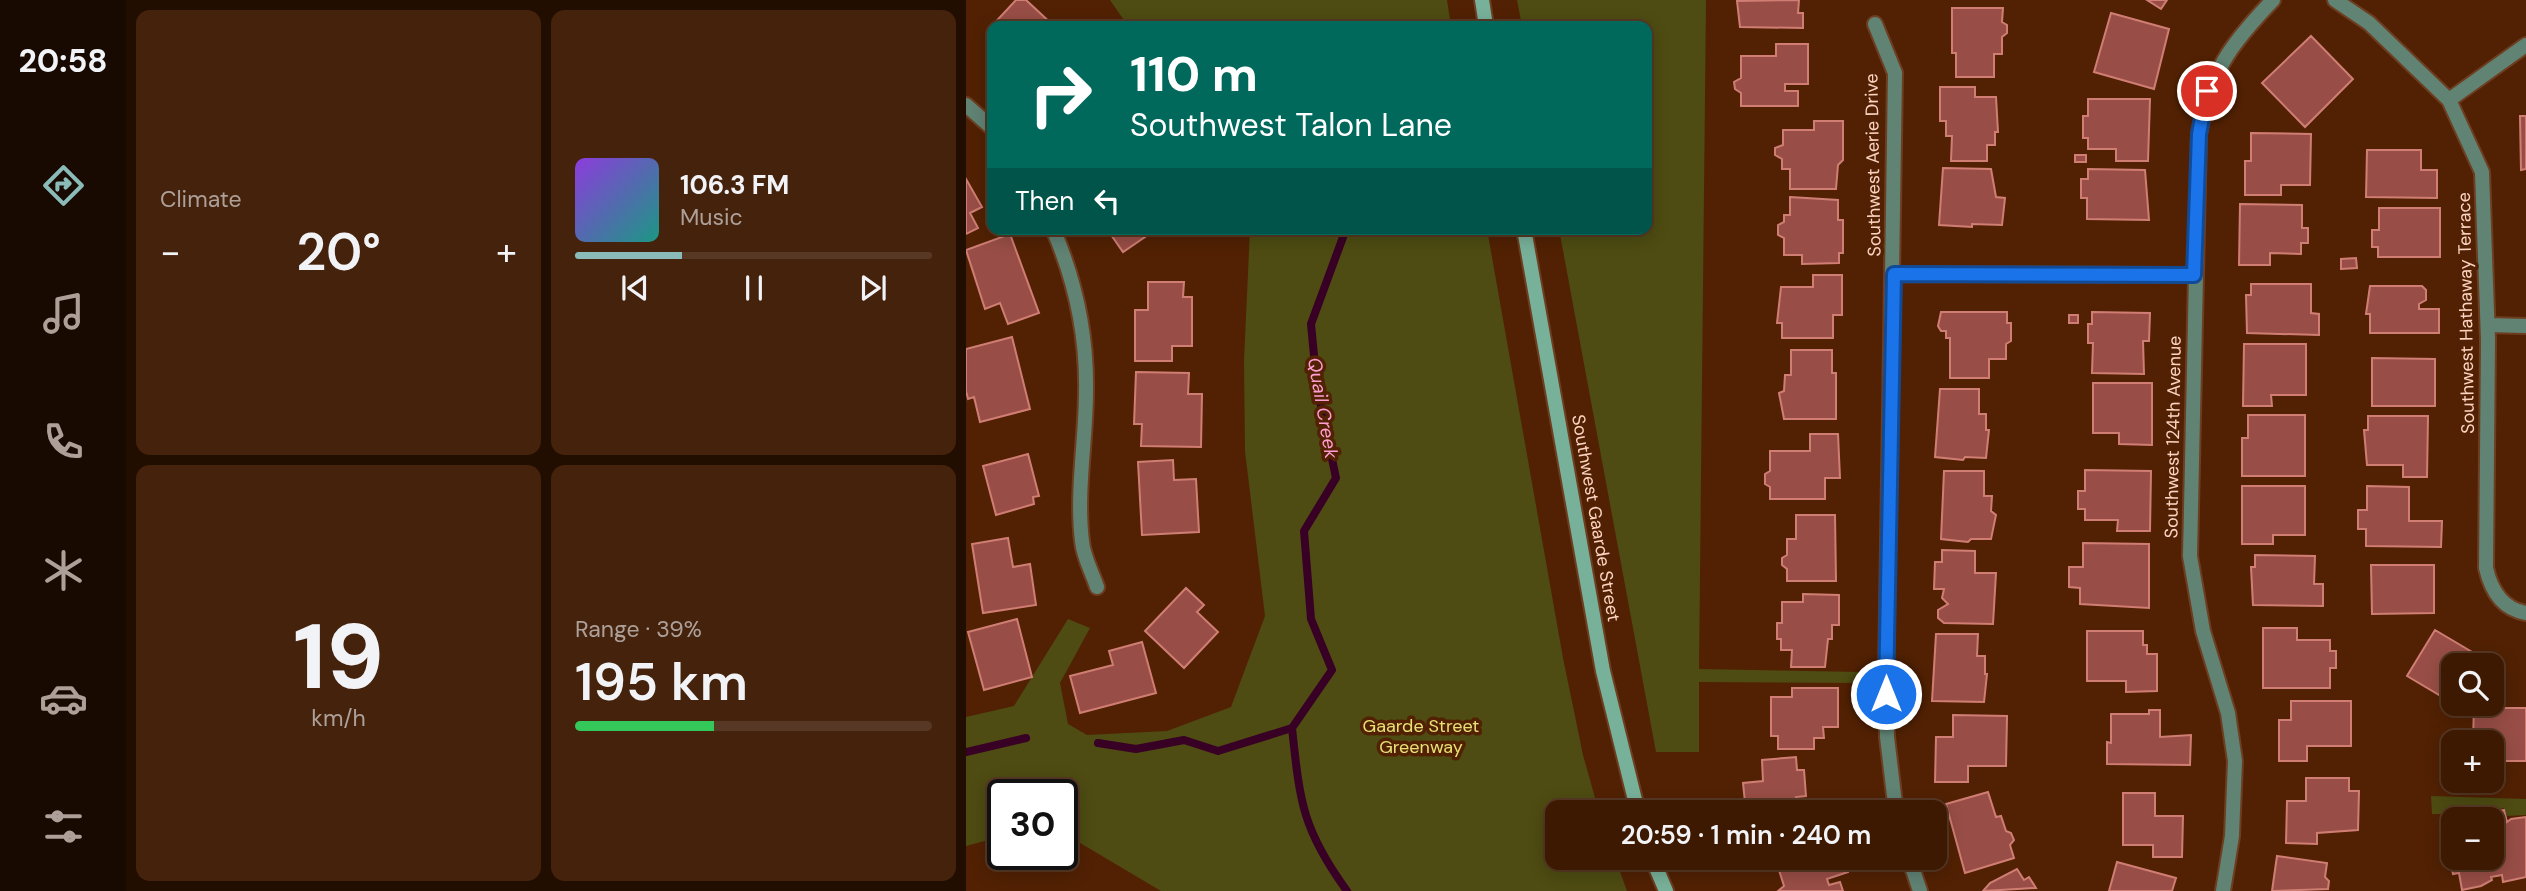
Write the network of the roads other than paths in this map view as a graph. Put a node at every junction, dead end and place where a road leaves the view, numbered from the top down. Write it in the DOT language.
graph roads {
  1 [pos="1482,0"];
  2 [pos="2273,0"];
  3 [pos="2336,0"];
  4 [pos="1485,21"];
  5 [pos="1875,24"];
  6 [pos="2526,45"];
  7 [pos="2449,100"];
  8 [pos="966,106"];
  9 [pos="987,124"];
  10 [pos="1055,235"];
  11 [pos="1525,235"];
  12 [pos="1894,274"];
  13 [pos="2194,275"];
  14 [pos="2488,325"];
  15 [pos="2526,326"];
  16 [pos="1097,587"];
  17 [pos="2526,613"];
  18 [pos="1634,800"];
  19 [pos="1894,800"];
  20 [pos="1657,870"];
  21 [pos="1913,870"];
  22 [pos="1666,891"];
  23 [pos="1920,891"];
  24 [pos="2223,891"];
  1 -- 4 [label="main road"];
  2 -- 13 [label="street, Southwest 124th Avenue"];
  3 -- 7 [label="street, Southwest Hathaway Terrace"];
  5 -- 12 [label="street, Southwest Aerie Drive"];
  6 -- 7 [label="street"];
  7 -- 14 [label="street, Southwest Hathaway Terrace"];
  8 -- 9 [label="street"];
  10 -- 16 [label="street"];
  11 -- 18 [label="main road, Southwest Gaarde Street"];
  12 -- 13 [label="street"];
  12 -- 19 [label="street, Southwest Aerie Drive"];
  13 -- 24 [label="street, Southwest 124th Avenue"];
  14 -- 15 [label="street"];
  14 -- 17 [label="street, Southwest Hathaway Terrace"];
  20 -- 22 [label="main road"];
  21 -- 23 [label="street"];
}
